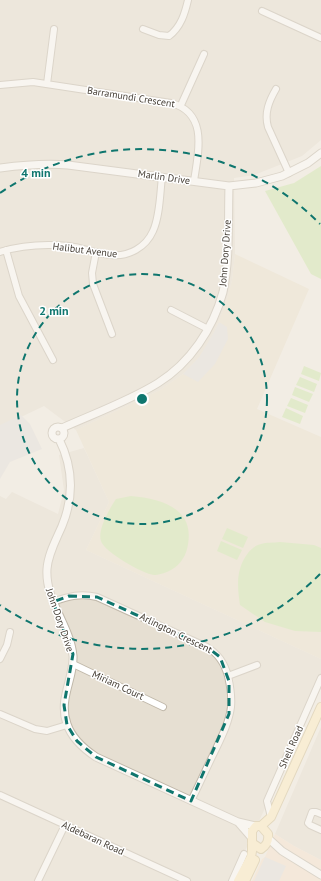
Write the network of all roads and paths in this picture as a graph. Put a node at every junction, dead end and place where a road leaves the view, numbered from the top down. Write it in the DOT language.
graph roads {
  1 [pos="188,0"];
  2 [pos="262,11"];
  3 [pos="143,29"];
  4 [pos="54,30"];
  5 [pos="321,38"];
  6 [pos="204,54"];
  7 [pos="47,84"];
  8 [pos="0,85"];
  9 [pos="276,89"];
  10 [pos="181,105"];
  11 [pos="321,153"];
  12 [pos="0,168"];
  13 [pos="289,173"];
  14 [pos="162,177"];
  15 [pos="194,181"];
  16 [pos="229,186"];
  17 [pos="3,251"];
  18 [pos="96,252"];
  19 [pos="172,310"];
  20 [pos="208,329"];
  21 [pos="112,334"];
  22 [pos="53,360"];
  23 [pos="53,602"];
  24 [pos="10,632"];
  25 [pos="0,659"];
  26 [pos="73,664"];
  27 [pos="257,665"];
  28 [pos="228,676"];
  29 [pos="321,678"];
  30 [pos="163,707"];
  31 [pos="321,707"];
  32 [pos="0,714"];
  33 [pos="67,725"];
  34 [pos="285,788"];
  35 [pos="0,795"];
  36 [pos="191,801"];
  37 [pos="321,814"];
  38 [pos="271,817"];
  39 [pos="238,822"];
  40 [pos="65,825"];
  41 [pos="258,826"];
  42 [pos="321,830"];
  43 [pos="268,836"];
  44 [pos="252,840"];
  45 [pos="262,848"];
  46 [pos="282,851"];
  47 [pos="244,854"];
  48 [pos="321,875"];
  49 [pos="38,881"];
  50 [pos="187,881"];
  51 [pos="232,881"];
  52 [pos="238,881"];
  53 [pos="245,881"];
  1 -- 3 [label="street"];
  2 -- 5 [label="street"];
  4 -- 7 [label="street"];
  6 -- 10 [label="street"];
  7 -- 8 [label="street, Barramundi Crescent"];
  7 -- 10 [label="street, Barramundi Crescent"];
  9 -- 13 [label="street"];
  10 -- 15 [label="street, Barramundi Crescent"];
  11 -- 13 [label="street, Marlin Drive"];
  12 -- 14 [label="street, Marlin Drive"];
  13 -- 16 [label="street, Marlin Drive"];
  14 -- 15 [label="street, Marlin Drive"];
  14 -- 18 [label="street, Halibut Avenue"];
  15 -- 16 [label="street, Marlin Drive"];
  16 -- 20 [label="street, John Dory Drive"];
  17 -- 18 [label="street, Halibut Avenue"];
  17 -- 22 [label="street"];
  18 -- 21 [label="street"];
  19 -- 20 [label="street"];
  20 -- 23 [label="street, John Dory Drive"];
  23 -- 26 [label="street, John Dory Drive"];
  23 -- 28 [label="street, Arlington Crescent"];
  24 -- 25 [label="street"];
  26 -- 30 [label="street, Miriam Court"];
  26 -- 33 [label="street, John Dory Drive"];
  27 -- 28 [label="street"];
  28 -- 36 [label="street, Arlington Crescent"];
  29 -- 38 [label="street, Shell Road"];
  31 -- 34 [label="main road, Shell Road"];
  32 -- 33 [label="street"];
  33 -- 36 [label="street, John Dory Drive"];
  34 -- 38 [label="main road, Shell Road"];
  34 -- 43 [label="main road, Shell Road"];
  35 -- 40 [label="street, Aldebaran Road"];
  36 -- 39 [label="street, John Dory Drive"];
  37 -- 42 [label="street"];
  38 -- 41 [label="main road, Shell Road"];
  39 -- 41 [label="street, John Dory Drive"];
  39 -- 44 [label="street, John Dory Drive"];
  40 -- 49 [label="street"];
  40 -- 50 [label="street, Aldebaran Road"];
  41 -- 43 [label="main road"];
  41 -- 44 [label="main road"];
  43 -- 45 [label="main road, Shell Road"];
  43 -- 46 [label="street"];
  44 -- 45 [label="main road"];
  44 -- 52 [label="main road"];
  45 -- 46 [label="street"];
  45 -- 53 [label="main road"];
  46 -- 48 [label="street"];
  47 -- 51 [label="street"];
}
